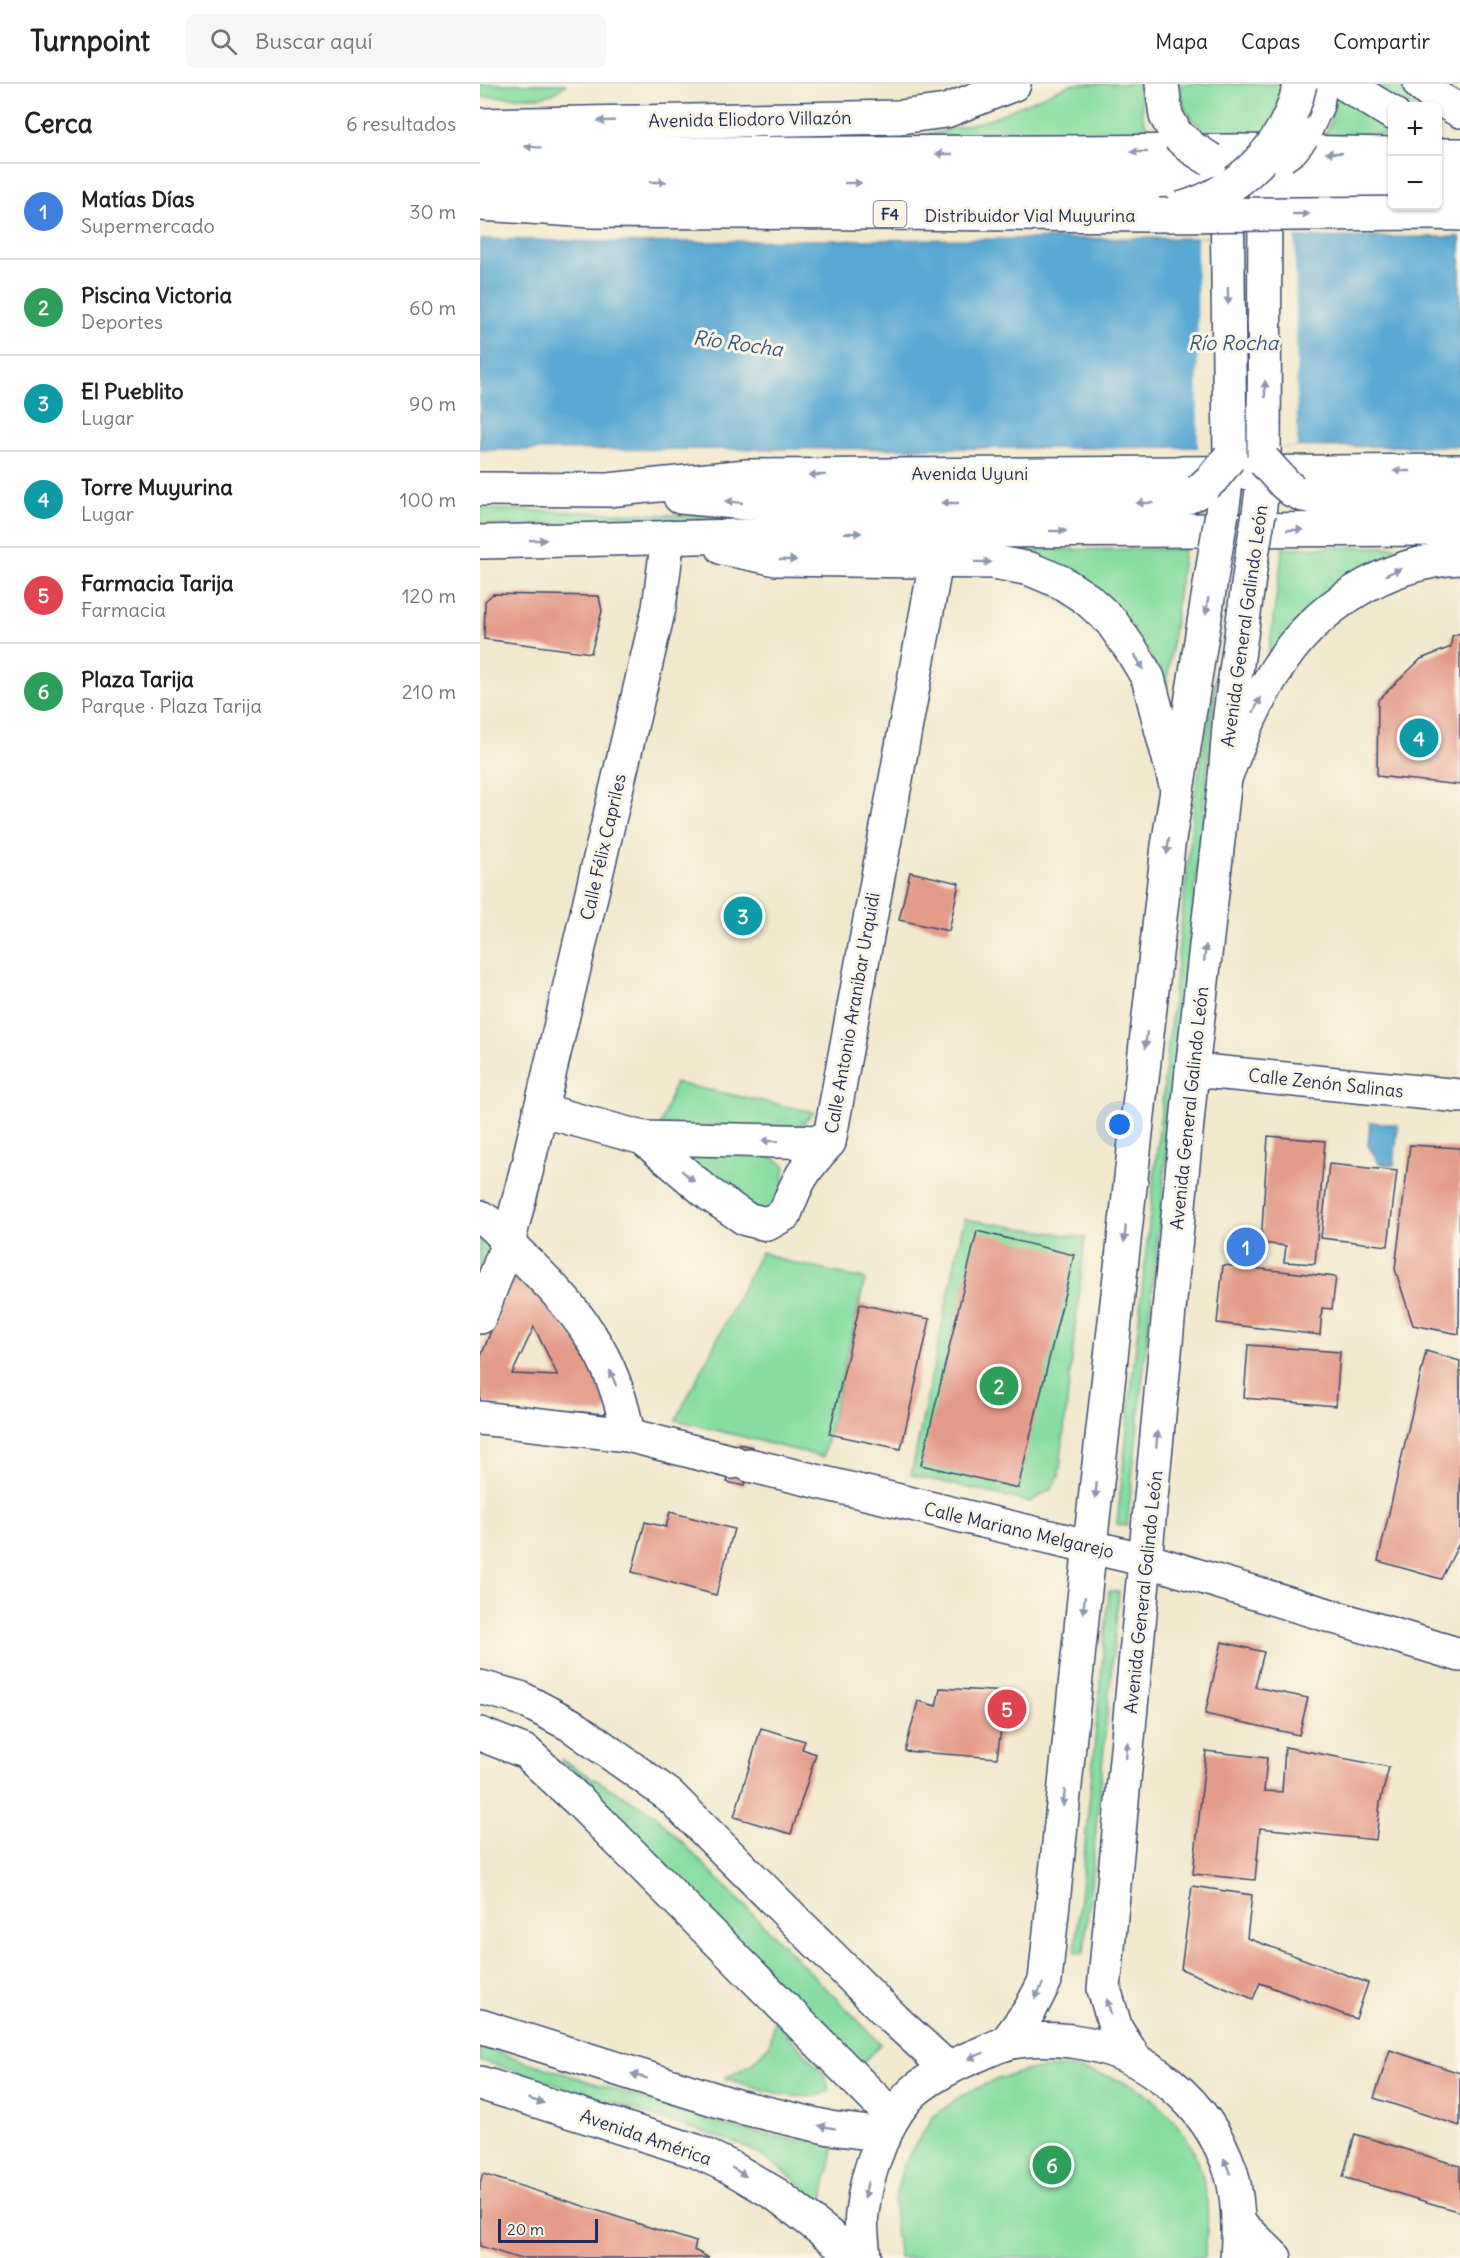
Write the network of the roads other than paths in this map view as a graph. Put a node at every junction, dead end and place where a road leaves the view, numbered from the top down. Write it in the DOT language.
graph roads {
  1 [pos="1014,84"];
  2 [pos="1162,84"];
  3 [pos="1300,84"];
  4 [pos="1320,84"];
  5 [pos="1345,84"];
  6 [pos="1420,84"];
  7 [pos="1388,111"];
  8 [pos="1460,111"];
  9 [pos="1442,124"];
  10 [pos="480,125"];
  11 [pos="1460,126"];
  12 [pos="480,143"];
  13 [pos="1388,154"];
  14 [pos="1442,155"];
  15 [pos="1460,155"];
  16 [pos="1280,162"];
  17 [pos="1220,172"];
  18 [pos="480,173"];
  19 [pos="1388,182"];
  20 [pos="1460,183"];
  21 [pos="1444,203"];
  22 [pos="480,204"];
  23 [pos="1159,215"];
  24 [pos="1460,471"];
  25 [pos="1223,476"];
  26 [pos="1268,476"];
  27 [pos="480,489"];
  28 [pos="608,490"];
  29 [pos="1460,498"];
  30 [pos="1460,529"];
  31 [pos="668,537"];
  32 [pos="480,542"];
  33 [pos="1460,558"];
  34 [pos="936,562"];
  35 [pos="1225,778"];
  36 [pos="1177,789"];
  37 [pos="1192,1070"];
  38 [pos="1460,1096"];
  39 [pos="540,1110"];
  40 [pos="643,1138"];
  41 [pos="829,1142"];
  42 [pos="480,1218"];
  43 [pos="508,1243"];
  44 [pos="480,1317"];
  45 [pos="480,1418"];
  46 [pos="628,1435"];
  47 [pos="1090,1546"];
  48 [pos="1146,1560"];
  49 [pos="1460,1654"];
  50 [pos="480,1687"];
  51 [pos="480,1734"];
  52 [pos="480,2026"];
  53 [pos="1005,2044"];
  54 [pos="1135,2059"];
  55 [pos="946,2068"];
  56 [pos="480,2083"];
  57 [pos="889,2126"];
  58 [pos="1239,2223"];
  59 [pos="858,2258"];
  60 [pos="864,2258"];
  61 [pos="1237,2258"];
  62 [pos="1275,2258"];
  1 -- 10 [label="main road, Avenida Eliodoro Villazón, one-way"];
  2 -- 17 [label="main road, bridge"];
  3 -- 23 [label="main road, Distribuidor Vial Muyurina / F4, bridge"];
  4 -- 16 [label="main road"];
  5 -- 7 [label="main road"];
  6 -- 8 [label="main road"];
  9 -- 11 [label="main road"];
  13 -- 12 [label="main road, one-way"];
  14 -- 15 [label="main road"];
  16 -- 17 [label="main road, bridge"];
  16 -- 19 [label="main road"];
  26 -- 16 [label="main road, Avenida General Galindo León, one-way"];
  18 -- 17 [label="main road, one-way"];
  17 -- 25 [label="main road, one-way"];
  20 -- 21 [label="main road"];
  23 -- 21 [label="main road, one-way, bridge"];
  22 -- 23 [label="main road, Distribuidor Vial Muyurina / F4"];
  24 -- 28 [label="main road, Avenida Uyuni, one-way"];
  25 -- 28 [label="main road, one-way"];
  25 -- 36 [label="main road, one-way, bridge"];
  26 -- 29 [label="main road"];
  26 -- 35 [label="main road, Avenida General Galindo León, bridge"];
  27 -- 28 [label="main road, Avenida Uyuni"];
  31 -- 30 [label="main road, one-way"];
  32 -- 31 [label="main road, one-way"];
  31 -- 34 [label="main road, one-way"];
  31 -- 39 [label="main road, Calle Félix Capriles"];
  35 -- 33 [label="main road, one-way"];
  34 -- 36 [label="main road, one-way"];
  34 -- 41 [label="main road, Calle Antonio Aranibar Urquidi"];
  37 -- 35 [label="main road, Avenida General Galindo León, one-way"];
  36 -- 47 [label="main road, one-way"];
  37 -- 38 [label="main road, Calle Zenón Salinas"];
  48 -- 37 [label="main road, Avenida General Galindo León, one-way"];
  39 -- 40 [label="main road, Calle Antonio Aranibar Urquidi"];
  39 -- 43 [label="main road, Calle Félix Capriles"];
  41 -- 40 [label="main road, one-way"];
  40 -- 41 [label="main road, Calle Antonio Aranibar Urquidi, one-way"];
  42 -- 43 [label="main road"];
  43 -- 44 [label="main road, Calle Félix Capriles"];
  46 -- 43 [label="main road, one-way"];
  45 -- 46 [label="main road, Calle Mariano Melgarejo"];
  46 -- 47 [label="main road, Calle Mariano Melgarejo"];
  47 -- 48 [label="main road, Calle Mariano Melgarejo"];
  47 -- 53 [label="main road, one-way"];
  48 -- 49 [label="main road, Calle Mariano Melgarejo"];
  54 -- 48 [label="main road, Avenida General Galindo León, one-way"];
  50 -- 55 [label="main road"];
  51 -- 57 [label="main road"];
  57 -- 52 [label="main road, one-way"];
  53 -- 54 [label="main road"];
  53 -- 55 [label="main road, one-way"];
  58 -- 54 [label="main road, one-way"];
  55 -- 57 [label="main road"];
  56 -- 59 [label="main road, Avenida América, one-way"];
  57 -- 60 [label="main road, one-way"];
  58 -- 61 [label="main road"];
  58 -- 62 [label="main road"];
}
